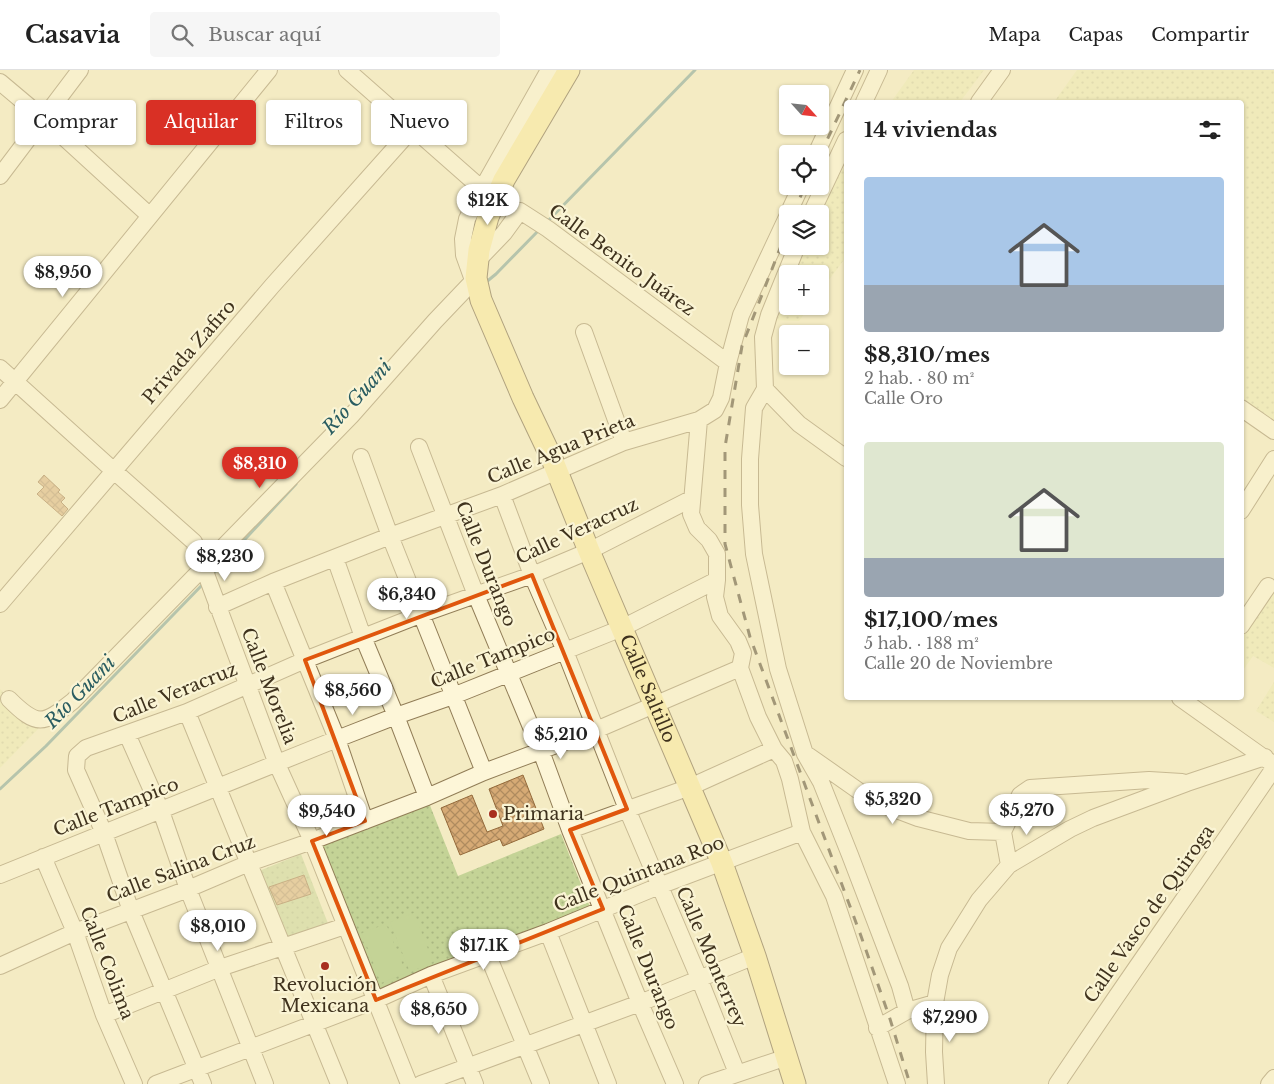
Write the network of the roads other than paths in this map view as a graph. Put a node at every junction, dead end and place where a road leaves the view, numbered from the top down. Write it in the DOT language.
graph roads {
  1 [pos="80,70"];
  2 [pos="269,70"];
  3 [pos="347,70"];
  4 [pos="548,70"];
  5 [pos="569,70"];
  6 [pos="855,70"];
  7 [pos="879,70"];
  8 [pos="1002,70"];
  9 [pos="0,82"];
  10 [pos="21,100"];
  11 [pos="58,100"];
  12 [pos="380,100"];
  13 [pos="865,100"];
  14 [pos="980,100"];
  15 [pos="844,144"];
  16 [pos="24,145"];
  17 [pos="72,145"];
  18 [pos="398,145"];
  19 [pos="431,145"];
  20 [pos="820,145"];
  21 [pos="0,176"];
  22 [pos="482,189"];
  23 [pos="815,205"];
  24 [pos="150,216"];
  25 [pos="779,233"];
  26 [pos="794,255"];
  27 [pos="477,280"];
  28 [pos="584,332"];
  29 [pos="728,363"];
  30 [pos="0,368"];
  31 [pos="15,381"];
  32 [pos="764,389"];
  33 [pos="0,400"];
  34 [pos="1244,410"];
  35 [pos="699,420"];
  36 [pos="1274,431"];
  37 [pos="624,442"];
  38 [pos="419,448"];
  39 [pos="361,457"];
  40 [pos="844,457"];
  41 [pos="1274,459"];
  42 [pos="114,471"];
  43 [pos="557,471"];
  44 [pos="502,495"];
  45 [pos="691,499"];
  46 [pos="1244,506"];
  47 [pos="446,516"];
  48 [pos="390,536"];
  49 [pos="589,551"];
  50 [pos="335,558"];
  51 [pos="205,571"];
  52 [pos="532,575"];
  53 [pos="717,580"];
  54 [pos="273,582"];
  55 [pos="1268,586"];
  56 [pos="476,595"];
  57 [pos="0,604"];
  58 [pos="216,604"];
  59 [pos="422,614"];
  60 [pos="1244,622"];
  61 [pos="622,628"];
  62 [pos="363,637"];
  63 [pos="565,651"];
  64 [pos="305,660"];
  65 [pos="740,668"];
  66 [pos="509,674"];
  67 [pos="248,685"];
  68 [pos="453,696"];
  69 [pos="8,699"];
  70 [pos="1190,700"];
  71 [pos="655,705"];
  72 [pos="187,712"];
  73 [pos="396,716"];
  74 [pos="596,730"];
  75 [pos="127,734"];
  76 [pos="336,739"];
  77 [pos="774,749"];
  78 [pos="541,751"];
  79 [pos="805,754"];
  80 [pos="1271,763"];
  81 [pos="277,764"];
  82 [pos="484,772"];
  83 [pos="1187,783"];
  84 [pos="690,787"];
  85 [pos="218,788"];
  86 [pos="427,797"];
  87 [pos="627,809"];
  88 [pos="161,811"];
  89 [pos="366,821"];
  90 [pos="570,830"];
  91 [pos="802,832"];
  92 [pos="1003,832"];
  93 [pos="104,833"];
  94 [pos="312,841"];
  95 [pos="43,857"];
  96 [pos="249,863"];
  97 [pos="722,863"];
  98 [pos="1009,865"];
  99 [pos="0,875"];
  100 [pos="659,886"];
  101 [pos="188,889"];
  102 [pos="603,909"];
  103 [pos="131,911"];
  104 [pos="345,926"];
  105 [pos="75,932"];
  106 [pos="548,932"];
  107 [pos="283,946"];
  108 [pos="487,953"];
  109 [pos="756,956"];
  110 [pos="0,966"];
  111 [pos="220,968"];
  112 [pos="432,975"];
  113 [pos="699,978"];
  114 [pos="164,990"];
  115 [pos="376,1000"];
  116 [pos="640,1003"];
  117 [pos="935,1003"];
  118 [pos="906,1011"];
  119 [pos="104,1015"];
  120 [pos="314,1023"];
  121 [pos="584,1023"];
  122 [pos="877,1028"];
  123 [pos="525,1044"];
  124 [pos="251,1047"];
  125 [pos="787,1057"];
  126 [pos="469,1066"];
  127 [pos="737,1073"];
  128 [pos="200,1076"];
  129 [pos="1274,1078"];
  130 [pos="134,1084"];
  131 [pos="156,1084"];
  132 [pos="265,1084"];
  133 [pos="339,1084"];
  134 [pos="409,1084"];
  135 [pos="421,1084"];
  136 [pos="475,1084"];
  137 [pos="542,1084"];
  138 [pos="608,1084"];
  139 [pos="675,1084"];
  140 [pos="707,1084"];
  141 [pos="795,1084"];
  142 [pos="897,1084"];
  143 [pos="936,1084"];
  144 [pos="1057,1084"];
  145 [pos="1269,1084"];
  1 -- 11 [label="street"];
  2 -- 24 [label="street"];
  3 -- 12 [label="street"];
  4 -- 22 [label="street"];
  5 -- 27 [label="main road"];
  6 -- 20 [label="street"];
  7 -- 13 [label="street"];
  8 -- 14 [label="street"];
  9 -- 10 [label="street"];
  15 -- 23 [label="street"];
  16 -- 21 [label="street"];
  17 -- 24 [label="street"];
  18 -- 42 [label="street, Privada Zafiro"];
  19 -- 22 [label="street"];
  22 -- 27 [label="street"];
  24 -- 31 [label="street"];
  25 -- 29 [label="street"];
  26 -- 32 [label="street"];
  27 -- 29 [label="street, Calle Benito Juárez"];
  27 -- 43 [label="main road, Calle Saltillo"];
  27 -- 51 [label="street"];
  28 -- 37 [label="street"];
  29 -- 35 [label="street"];
  30 -- 31 [label="street, Calle Morelia"];
  31 -- 33 [label="street"];
  31 -- 42 [label="street, Calle Morelia"];
  32 -- 40 [label="street"];
  32 -- 79 [label="street"];
  34 -- 36 [label="street"];
  35 -- 37 [label="street, Calle Agua Prieta"];
  35 -- 45 [label="street"];
  37 -- 43 [label="street, Calle Agua Prieta"];
  38 -- 47 [label="street, Calle Durango"];
  39 -- 48 [label="street"];
  41 -- 46 [label="street"];
  42 -- 51 [label="street, Calle Morelia"];
  42 -- 57 [label="street, Privada Zafiro"];
  43 -- 44 [label="street, Calle Agua Prieta"];
  43 -- 49 [label="main road, Calle Saltillo"];
  44 -- 47 [label="street, Calle Agua Prieta"];
  44 -- 52 [label="street, Calle Monterrey"];
  45 -- 49 [label="street, Calle Veracruz"];
  45 -- 53 [label="street"];
  47 -- 48 [label="street, Calle Agua Prieta"];
  47 -- 56 [label="street, Calle Durango"];
  48 -- 50 [label="street, Calle Agua Prieta"];
  48 -- 59 [label="street"];
  49 -- 52 [label="street, Calle Veracruz"];
  49 -- 61 [label="main road, Calle Saltillo"];
  50 -- 54 [label="street, Calle Agua Prieta"];
  50 -- 62 [label="street"];
  51 -- 58 [label="street, Calle Morelia"];
  51 -- 69 [label="street"];
  52 -- 56 [label="street, Calle Veracruz"];
  52 -- 63 [label="street, Calle Monterrey"];
  53 -- 61 [label="street, Calle Tampico"];
  53 -- 65 [label="street"];
  54 -- 58 [label="street, Calle Agua Prieta"];
  54 -- 64 [label="street"];
  55 -- 60 [label="street"];
  56 -- 59 [label="street, Calle Veracruz"];
  56 -- 66 [label="street, Calle Durango"];
  58 -- 67 [label="street, Calle Morelia"];
  59 -- 62 [label="street, Calle Veracruz"];
  59 -- 68 [label="street"];
  61 -- 63 [label="street, Calle Tampico"];
  61 -- 71 [label="main road, Calle Saltillo"];
  62 -- 64 [label="street, Calle Veracruz"];
  62 -- 73 [label="street"];
  63 -- 66 [label="street, Calle Tampico"];
  63 -- 74 [label="street, Calle Monterrey"];
  64 -- 67 [label="street, Calle Veracruz"];
  64 -- 76 [label="street"];
  65 -- 71 [label="street, Calle Salina Cruz"];
  65 -- 77 [label="street"];
  66 -- 68 [label="street, Calle Tampico"];
  66 -- 78 [label="street, Calle Durango"];
  67 -- 72 [label="street, Calle Veracruz"];
  67 -- 81 [label="street, Calle Morelia"];
  68 -- 73 [label="street, Calle Tampico"];
  68 -- 82 [label="street"];
  70 -- 80 [label="street"];
  71 -- 74 [label="street, Calle Salina Cruz"];
  71 -- 84 [label="main road, Calle Saltillo"];
  72 -- 75 [label="street, Calle Veracruz"];
  72 -- 85 [label="street"];
  73 -- 76 [label="street, Calle Tampico"];
  73 -- 86 [label="street"];
  74 -- 78 [label="street, Calle Salina Cruz"];
  74 -- 87 [label="street, Calle Monterrey"];
  75 -- 88 [label="street"];
  75 -- 93 [label="street, Calle Veracruz"];
  76 -- 81 [label="street, Calle Tampico"];
  76 -- 89 [label="street"];
  77 -- 84 [label="street"];
  77 -- 91 [label="street"];
  78 -- 82 [label="street, Calle Salina Cruz"];
  78 -- 90 [label="street, Calle Durango"];
  79 -- 92 [label="street"];
  79 -- 118 [label="street"];
  80 -- 83 [label="street"];
  80 -- 144 [label="street, Calle Vasco de Quiroga"];
  81 -- 85 [label="street, Calle Tampico"];
  81 -- 94 [label="street, Calle Morelia"];
  82 -- 86 [label="street, Calle Salina Cruz"];
  83 -- 92 [label="street"];
  83 -- 98 [label="street"];
  84 -- 87 [label="street"];
  84 -- 97 [label="main road, Calle Saltillo"];
  85 -- 88 [label="street, Calle Tampico"];
  85 -- 96 [label="street"];
  86 -- 89 [label="street, Calle Salina Cruz"];
  87 -- 90 [label="street"];
  87 -- 100 [label="street, Calle Monterrey"];
  88 -- 93 [label="street, Calle Tampico"];
  88 -- 101 [label="street"];
  89 -- 94 [label="street, Calle Salina Cruz"];
  90 -- 102 [label="street, Calle Durango"];
  91 -- 97 [label="street, Calle Quintana Roo"];
  91 -- 122 [label="street"];
  92 -- 98 [label="street"];
  93 -- 95 [label="street, Calle Tampico"];
  93 -- 103 [label="street"];
  94 -- 96 [label="street, Calle Salina Cruz"];
  94 -- 104 [label="street, Calle Morelia"];
  95 -- 99 [label="street, Calle Tampico"];
  95 -- 105 [label="street, Calle Colima"];
  96 -- 101 [label="street, Calle Salina Cruz"];
  96 -- 107 [label="street"];
  97 -- 100 [label="street, Calle Quintana Roo"];
  97 -- 109 [label="main road, Calle Saltillo"];
  98 -- 117 [label="street"];
  100 -- 102 [label="street, Calle Quintana Roo"];
  100 -- 113 [label="street, Calle Monterrey"];
  101 -- 103 [label="street, Calle Salina Cruz"];
  101 -- 111 [label="street"];
  102 -- 106 [label="street, Calle Quintana Roo"];
  102 -- 116 [label="street, Calle Durango"];
  103 -- 105 [label="street, Calle Salina Cruz"];
  103 -- 114 [label="street"];
  104 -- 107 [label="street"];
  104 -- 115 [label="street, Calle Morelia"];
  105 -- 110 [label="street, Calle Salina Cruz"];
  105 -- 119 [label="street, Calle Colima"];
  106 -- 108 [label="street, Calle Quintana Roo"];
  106 -- 121 [label="street"];
  107 -- 111 [label="street"];
  107 -- 120 [label="street"];
  108 -- 112 [label="street, Calle Quintana Roo"];
  108 -- 123 [label="street"];
  109 -- 113 [label="street"];
  109 -- 125 [label="main road, Calle Saltillo"];
  111 -- 114 [label="street"];
  111 -- 124 [label="street"];
  112 -- 115 [label="street, Calle Quintana Roo"];
  112 -- 126 [label="street"];
  113 -- 116 [label="street"];
  113 -- 127 [label="street, Calle Monterrey"];
  114 -- 119 [label="street"];
  114 -- 128 [label="street"];
  115 -- 120 [label="street, Calle Quintana Roo"];
  115 -- 134 [label="street, Calle Morelia"];
  116 -- 121 [label="street"];
  116 -- 139 [label="street, Calle Durango"];
  117 -- 118 [label="street"];
  117 -- 143 [label="street"];
  118 -- 122 [label="street"];
  119 -- 130 [label="street, Calle Colima"];
  120 -- 124 [label="street, Calle Quintana Roo"];
  120 -- 133 [label="street"];
  121 -- 123 [label="street"];
  121 -- 138 [label="street"];
  122 -- 142 [label="street"];
  123 -- 126 [label="street"];
  123 -- 137 [label="street"];
  124 -- 128 [label="street, Calle Quintana Roo"];
  124 -- 132 [label="street"];
  125 -- 127 [label="street"];
  125 -- 141 [label="main road, Calle Saltillo"];
  126 -- 135 [label="street"];
  126 -- 136 [label="street"];
  127 -- 140 [label="street"];
  128 -- 131 [label="street, Calle Quintana Roo"];
  129 -- 145 [label="street"];
}
